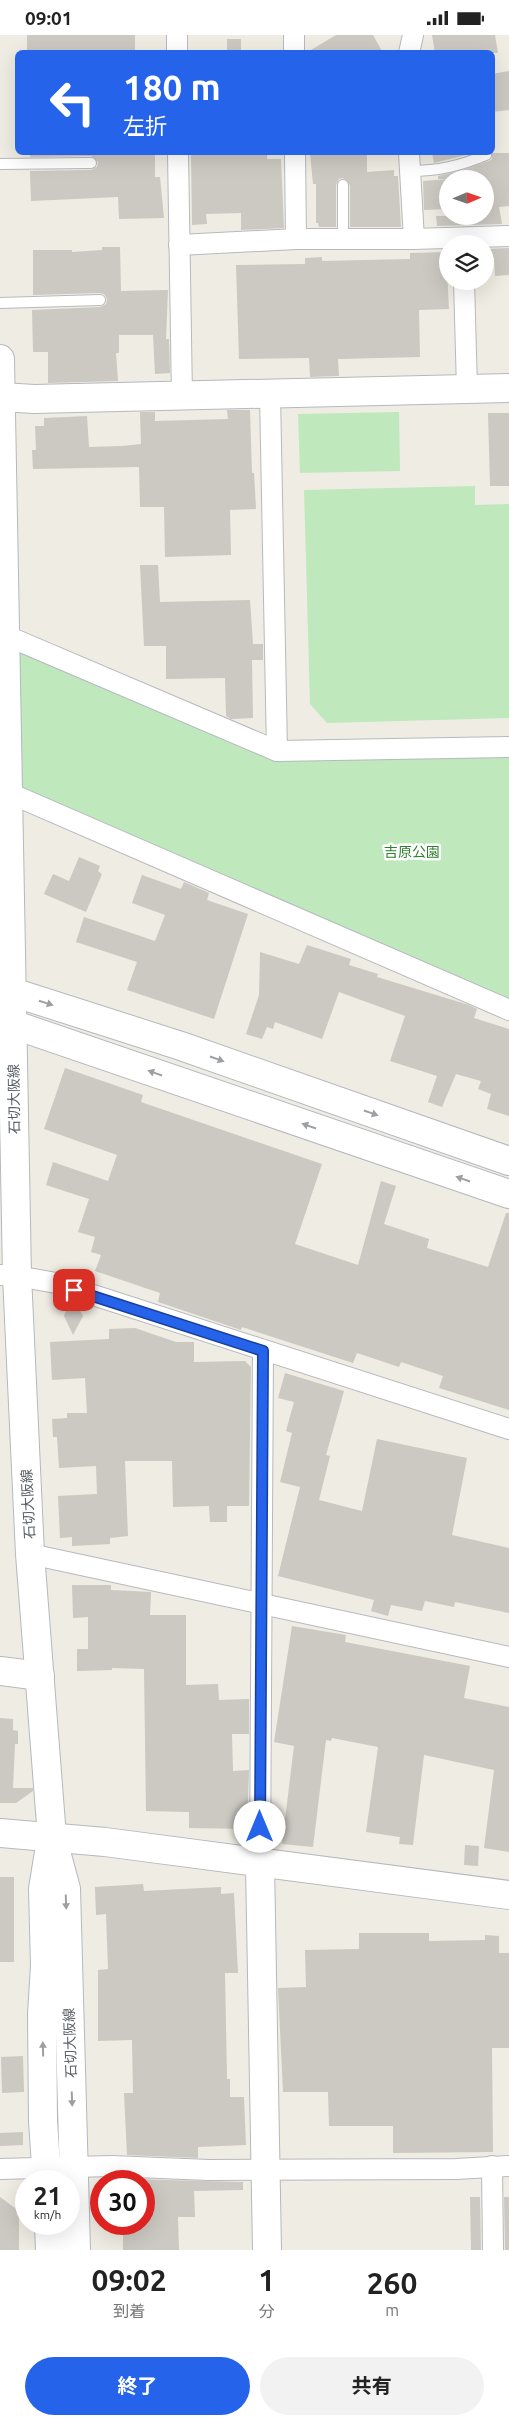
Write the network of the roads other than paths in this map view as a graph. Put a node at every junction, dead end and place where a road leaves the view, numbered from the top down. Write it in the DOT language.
graph roads {
  1 [pos="177,35"];
  2 [pos="294,35"];
  3 [pos="413,35"];
  4 [pos="177,50"];
  5 [pos="294,50"];
  6 [pos="409,50"];
  7 [pos="178,155"];
  8 [pos="295,155"];
  9 [pos="486,155"];
  10 [pos="409,162"];
  11 [pos="90,163"];
  12 [pos="0,164"];
  13 [pos="343,185"];
  14 [pos="509,236"];
  15 [pos="494,238"];
  16 [pos="296,239"];
  17 [pos="343,239"];
  18 [pos="414,239"];
  19 [pos="439,240"];
  20 [pos="179,245"];
  21 [pos="464,290"];
  22 [pos="100,300"];
  23 [pos="0,303"];
  24 [pos="0,359"];
  25 [pos="509,388"];
  26 [pos="467,389"];
  27 [pos="270,394"];
  28 [pos="0,397"];
  29 [pos="182,397"];
  30 [pos="2,633"];
  31 [pos="3,695"];
  32 [pos="509,747"];
  33 [pos="277,751"];
  34 [pos="4,791"];
  35 [pos="6,990"];
  36 [pos="509,1009"];
  37 [pos="7,1022"];
  38 [pos="509,1161"];
  39 [pos="509,1194"];
  40 [pos="8,1275"];
  41 [pos="263,1351"];
  42 [pos="509,1429"];
  43 [pos="30,1554"];
  44 [pos="260,1604"];
  45 [pos="509,1657"];
  46 [pos="0,1671"];
  47 [pos="40,1676"];
  48 [pos="0,1833"];
  49 [pos="52,1837"];
  50 [pos="260,1864"];
  51 [pos="509,1895"];
  52 [pos="500,2166"];
  53 [pos="74,2167"];
  54 [pos="0,2169"];
  55 [pos="46,2170"];
  56 [pos="64,2170"];
  57 [pos="264,2170"];
  58 [pos="15,2171"];
  59 [pos="49,2235"];
  60 [pos="50,2250"];
  61 [pos="76,2250"];
  62 [pos="88,2250"];
  63 [pos="267,2250"];
  64 [pos="493,2250"];
  1 -- 4 [label="street"];
  2 -- 5 [label="street"];
  3 -- 6 [label="street"];
  7 -- 20 [label="street"];
  8 -- 16 [label="street"];
  9 -- 10 [label="lane"];
  10 -- 18 [label="street"];
  11 -- 12 [label="lane"];
  13 -- 17 [label="lane"];
  14 -- 15 [label="street"];
  16 -- 17 [label="street"];
  16 -- 20 [label="street"];
  17 -- 18 [label="street"];
  18 -- 19 [label="street"];
  20 -- 29 [label="street"];
  21 -- 26 [label="street"];
  22 -- 23 [label="lane"];
  24 -- 28 [label="street, 石切大阪線"];
  25 -- 26 [label="street"];
  26 -- 27 [label="street"];
  27 -- 29 [label="street"];
  27 -- 33 [label="street"];
  28 -- 29 [label="street"];
  28 -- 30 [label="street, 石切大阪線"];
  30 -- 31 [label="street, 石切大阪線"];
  30 -- 33 [label="street"];
  31 -- 34 [label="street, 石切大阪線"];
  32 -- 33 [label="street"];
  34 -- 35 [label="street, 石切大阪線"];
  34 -- 36 [label="street"];
  35 -- 37 [label="street, 石切大阪線"];
  35 -- 38 [label="street, one-way"];
  39 -- 37 [label="street, one-way"];
  37 -- 40 [label="street, 石切大阪線"];
  40 -- 41 [label="street"];
  40 -- 43 [label="street, 石切大阪線"];
  41 -- 42 [label="street"];
  41 -- 44 [label="street"];
  43 -- 44 [label="street"];
  43 -- 47 [label="street, 石切大阪線"];
  44 -- 45 [label="street"];
  44 -- 50 [label="street"];
  46 -- 47 [label="street"];
  47 -- 49 [label="street, 石切大阪線"];
  48 -- 49 [label="street"];
  49 -- 50 [label="street"];
  49 -- 53 [label="street, 石切大阪線, one-way"];
  55 -- 49 [label="street, 石切大阪線, one-way"];
  50 -- 51 [label="street"];
  50 -- 57 [label="street"];
  52 -- 57 [label="street"];
  52 -- 64 [label="street"];
  53 -- 56 [label="street"];
  53 -- 57 [label="street"];
  53 -- 61 [label="street, 石切大阪線"];
  53 -- 62 [label="street"];
  54 -- 58 [label="street"];
  57 -- 63 [label="street"];
  59 -- 60 [label="street"];
}
